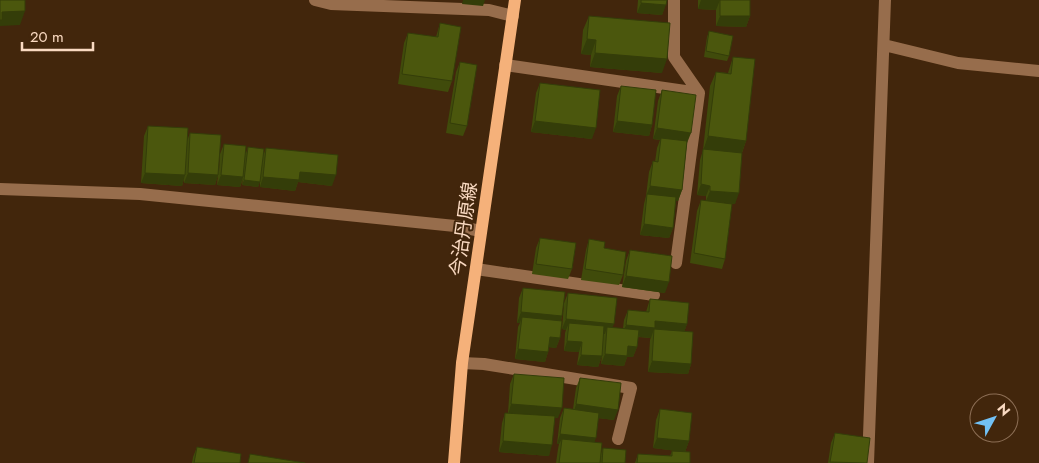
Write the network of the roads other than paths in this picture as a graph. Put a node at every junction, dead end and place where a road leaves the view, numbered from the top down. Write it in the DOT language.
graph roads {
  1 [pos="315,0"];
  2 [pos="515,0"];
  3 [pos="674,0"];
  4 [pos="885,0"];
  5 [pos="513,16"];
  6 [pos="884,45"];
  7 [pos="505,65"];
  8 [pos="1039,71"];
  9 [pos="699,93"];
  10 [pos="0,189"];
  11 [pos="481,231"];
  12 [pos="676,263"];
  13 [pos="476,269"];
  14 [pos="654,295"];
  15 [pos="462,363"];
  16 [pos="618,439"];
  17 [pos="454,463"];
  18 [pos="868,463"];
  1 -- 5 [label="street"];
  2 -- 5 [label="main road, 今治丹原線"];
  3 -- 9 [label="street"];
  4 -- 6 [label="street"];
  5 -- 7 [label="main road, 今治丹原線"];
  6 -- 8 [label="street"];
  6 -- 18 [label="street"];
  7 -- 9 [label="street"];
  7 -- 11 [label="main road, 今治丹原線"];
  9 -- 12 [label="street"];
  10 -- 11 [label="street"];
  11 -- 13 [label="main road, 今治丹原線"];
  13 -- 14 [label="street"];
  13 -- 15 [label="main road, 今治丹原線"];
  15 -- 16 [label="street"];
  15 -- 17 [label="main road, 今治丹原線"];
}
